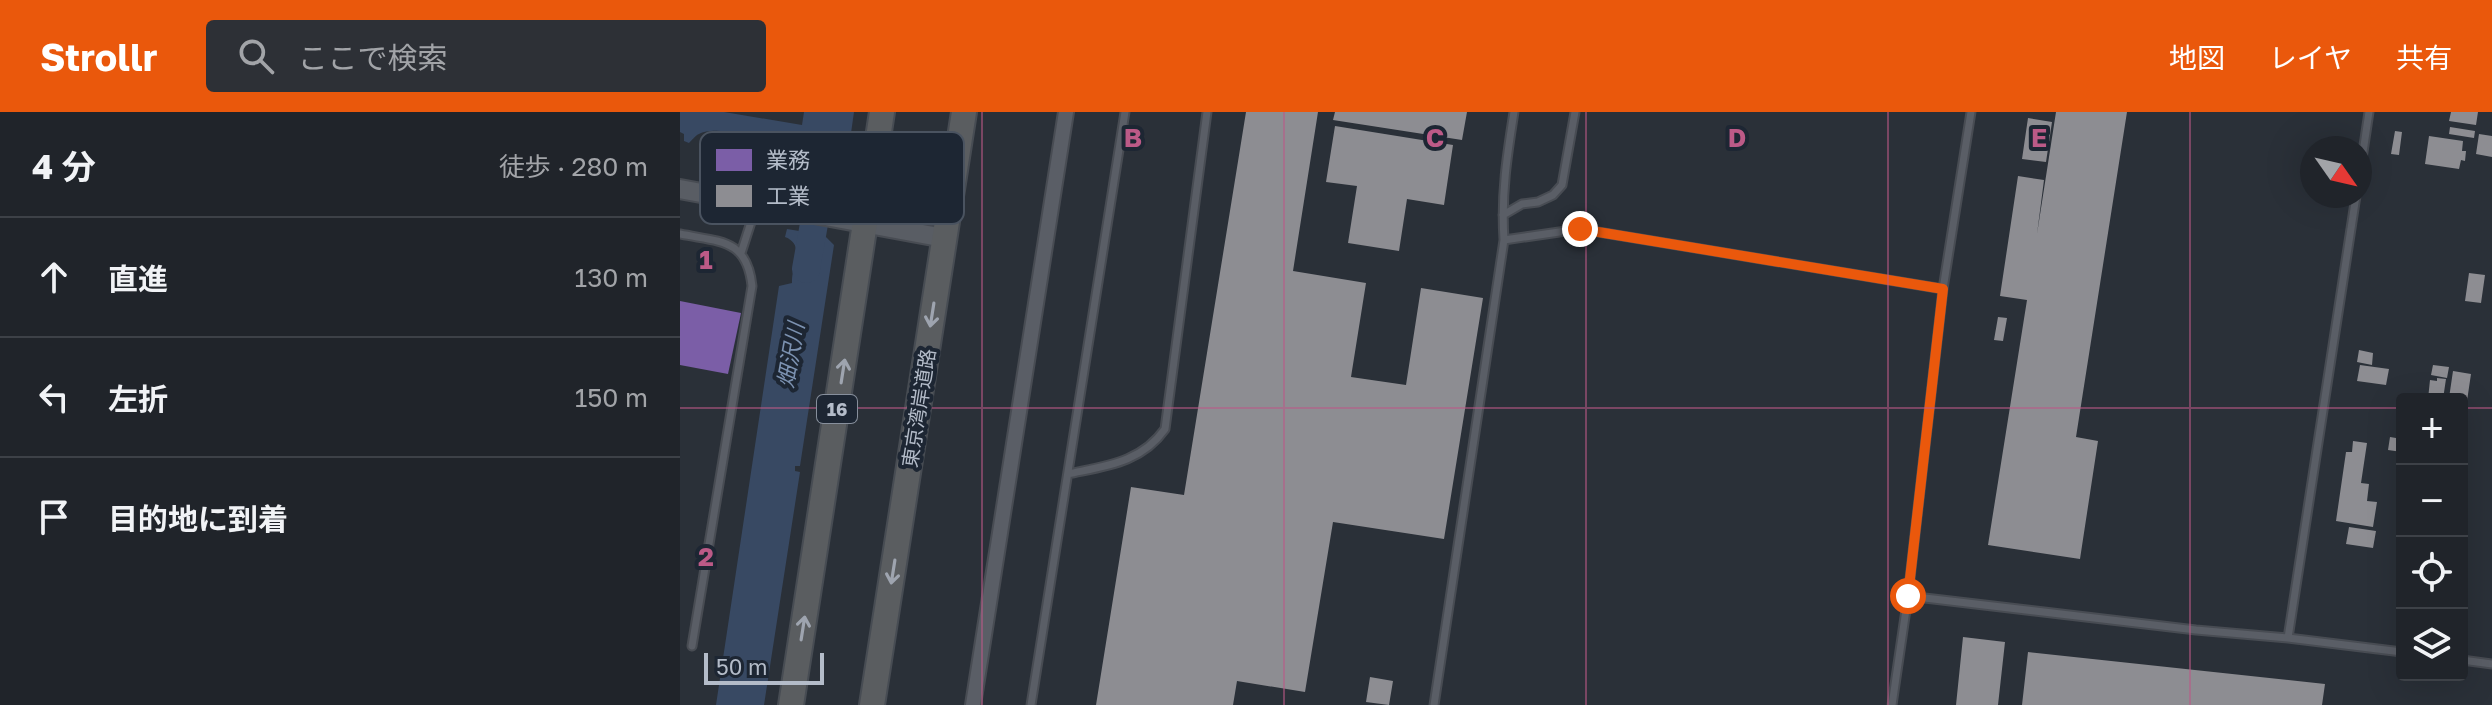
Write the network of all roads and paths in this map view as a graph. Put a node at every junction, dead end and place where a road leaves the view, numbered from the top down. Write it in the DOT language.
graph roads {
  1 [pos="882,112"];
  2 [pos="964,112"];
  3 [pos="1066,112"];
  4 [pos="1125,112"];
  5 [pos="1207,112"];
  6 [pos="1514,112"];
  7 [pos="1575,112"];
  8 [pos="1971,112"];
  9 [pos="2369,112"];
  10 [pos="877,132"];
  11 [pos="961,132"];
  12 [pos="2365,136"];
  13 [pos="680,189"];
  14 [pos="700,193"];
  15 [pos="2354,208"];
  16 [pos="1503,215"];
  17 [pos="750,224"];
  18 [pos="857,224"];
  19 [pos="868,224"];
  20 [pos="946,224"];
  21 [pos="680,234"];
  22 [pos="944,238"];
  23 [pos="1504,240"];
  24 [pos="741,253"];
  25 [pos="1943,289"];
  26 [pos="1068,474"];
  27 [pos="1908,596"];
  28 [pos="2288,638"];
  29 [pos="692,646"];
  30 [pos="2396,651"];
  31 [pos="2468,661"];
  32 [pos="2492,664"];
  33 [pos="791,705"];
  34 [pos="872,705"];
  35 [pos="973,705"];
  36 [pos="1031,705"];
  37 [pos="1434,705"];
  38 [pos="1892,705"];
  1 -- 10 [label="highway, 16"];
  2 -- 11 [label="highway, 東京湾岸道路"];
  3 -- 35 [label="street"];
  4 -- 26 [label="lane"];
  5 -- 26 [label="lane"];
  6 -- 16 [label="lane"];
  7 -- 16 [label="lane"];
  8 -- 25 [label="lane"];
  9 -- 12 [label="lane"];
  13 -- 14 [label="street"];
  15 -- 28 [label="lane"];
  16 -- 23 [label="lane"];
  17 -- 24 [label="lane"];
  33 -- 18 [label="highway, 16, one-way"];
  19 -- 22 [label="street"];
  20 -- 22 [label="highway, 東京湾岸道路"];
  21 -- 24 [label="lane"];
  22 -- 34 [label="highway, 東京湾岸道路, one-way"];
  23 -- 25 [label="lane"];
  23 -- 37 [label="lane"];
  24 -- 29 [label="lane"];
  25 -- 27 [label="lane"];
  26 -- 36 [label="lane"];
  27 -- 28 [label="lane"];
  27 -- 38 [label="lane"];
  28 -- 30 [label="lane"];
  31 -- 32 [label="lane"];
}
